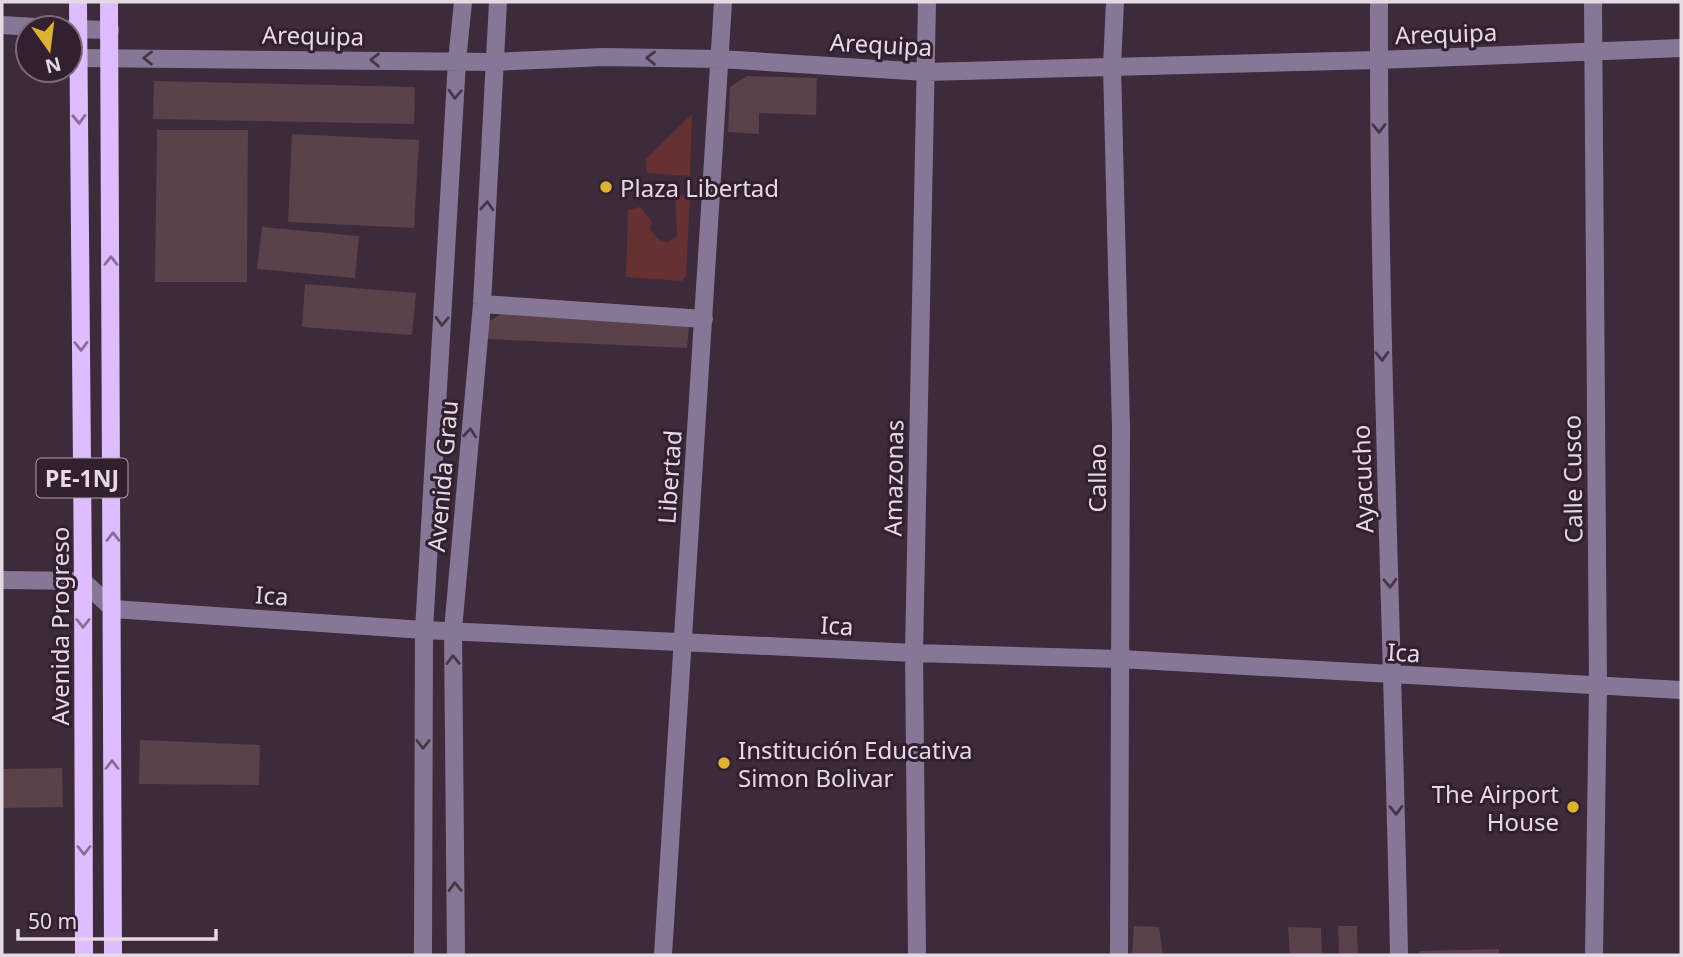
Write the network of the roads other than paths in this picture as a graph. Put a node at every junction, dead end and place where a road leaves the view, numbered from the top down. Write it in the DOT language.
graph roads {
  1 [pos="109,2"];
  2 [pos="463,2"];
  3 [pos="498,2"];
  4 [pos="723,2"];
  5 [pos="927,2"];
  6 [pos="1115,2"];
  7 [pos="1379,2"];
  8 [pos="1593,2"];
  9 [pos="84,29"];
  10 [pos="110,30"];
  11 [pos="1681,48"];
  12 [pos="1592,52"];
  13 [pos="84,58"];
  14 [pos="110,58"];
  15 [pos="720,59"];
  16 [pos="1378,60"];
  17 [pos="457,61"];
  18 [pos="494,62"];
  19 [pos="1112,66"];
  20 [pos="926,72"];
  21 [pos="78,84"];
  22 [pos="482,304"];
  23 [pos="704,319"];
  24 [pos="2,580"];
  25 [pos="83,581"];
  26 [pos="113,608"];
  27 [pos="424,630"];
  28 [pos="453,630"];
  29 [pos="681,643"];
  30 [pos="914,653"];
  31 [pos="1120,659"];
  32 [pos="1393,676"];
  33 [pos="1598,686"];
  34 [pos="1681,691"];
  35 [pos="84,955"];
  36 [pos="113,955"];
  37 [pos="423,955"];
  38 [pos="456,955"];
  39 [pos="663,955"];
  40 [pos="917,955"];
  41 [pos="1119,955"];
  42 [pos="1399,955"];
  43 [pos="1594,955"];
  1 -- 10 [label="main road, PE-1NJ"];
  2 -- 17 [label="street, Avenida Grau"];
  3 -- 18 [label="street, Avenida Grau"];
  4 -- 15 [label="street, Libertad"];
  5 -- 20 [label="street, Amazonas"];
  6 -- 19 [label="street, Callao"];
  7 -- 16 [label="street, Ayacucho"];
  8 -- 12 [label="street, Calle Cusco"];
  9 -- 10 [label="street"];
  10 -- 14 [label="main road, PE-1NJ"];
  11 -- 12 [label="street, Arequipa"];
  12 -- 16 [label="street, Arequipa"];
  12 -- 33 [label="street, Calle Cusco"];
  13 -- 14 [label="street, Arequipa"];
  17 -- 14 [label="street, Arequipa, one-way"];
  26 -- 14 [label="main road, PE-1NJ, one-way"];
  15 -- 18 [label="street, Arequipa, one-way"];
  15 -- 20 [label="street, Arequipa"];
  15 -- 23 [label="street, Libertad"];
  16 -- 19 [label="street, Arequipa"];
  16 -- 32 [label="street, Ayacucho, one-way"];
  17 -- 18 [label="street, Arequipa"];
  17 -- 27 [label="street, Avenida Grau, one-way"];
  22 -- 18 [label="street, Avenida Grau, one-way"];
  19 -- 20 [label="street, Arequipa"];
  19 -- 31 [label="street, Callao"];
  20 -- 30 [label="street, Amazonas"];
  21 -- 25 [label="main road, Avenida Progreso / PE-1NJ, one-way"];
  22 -- 23 [label="street"];
  28 -- 22 [label="street, Avenida Grau, one-way"];
  23 -- 29 [label="street, Libertad"];
  24 -- 25 [label="street"];
  25 -- 26 [label="street"];
  25 -- 35 [label="main road, Avenida Progreso / PE-1NJ, one-way"];
  26 -- 27 [label="street, Ica"];
  36 -- 26 [label="main road, PE-1NJ, one-way"];
  27 -- 28 [label="street, Ica"];
  27 -- 37 [label="street, Avenida Grau, one-way"];
  28 -- 29 [label="street, Ica"];
  38 -- 28 [label="street, Avenida Grau, one-way"];
  29 -- 30 [label="street, Ica"];
  29 -- 39 [label="street, Libertad"];
  30 -- 31 [label="street, Ica"];
  30 -- 40 [label="street, Amazonas"];
  31 -- 32 [label="street, Ica"];
  31 -- 41 [label="street, Callao"];
  32 -- 33 [label="street, Ica"];
  32 -- 42 [label="street, Ayacucho, one-way"];
  33 -- 34 [label="street, Ica"];
  33 -- 43 [label="street, Calle Cusco"];
}
